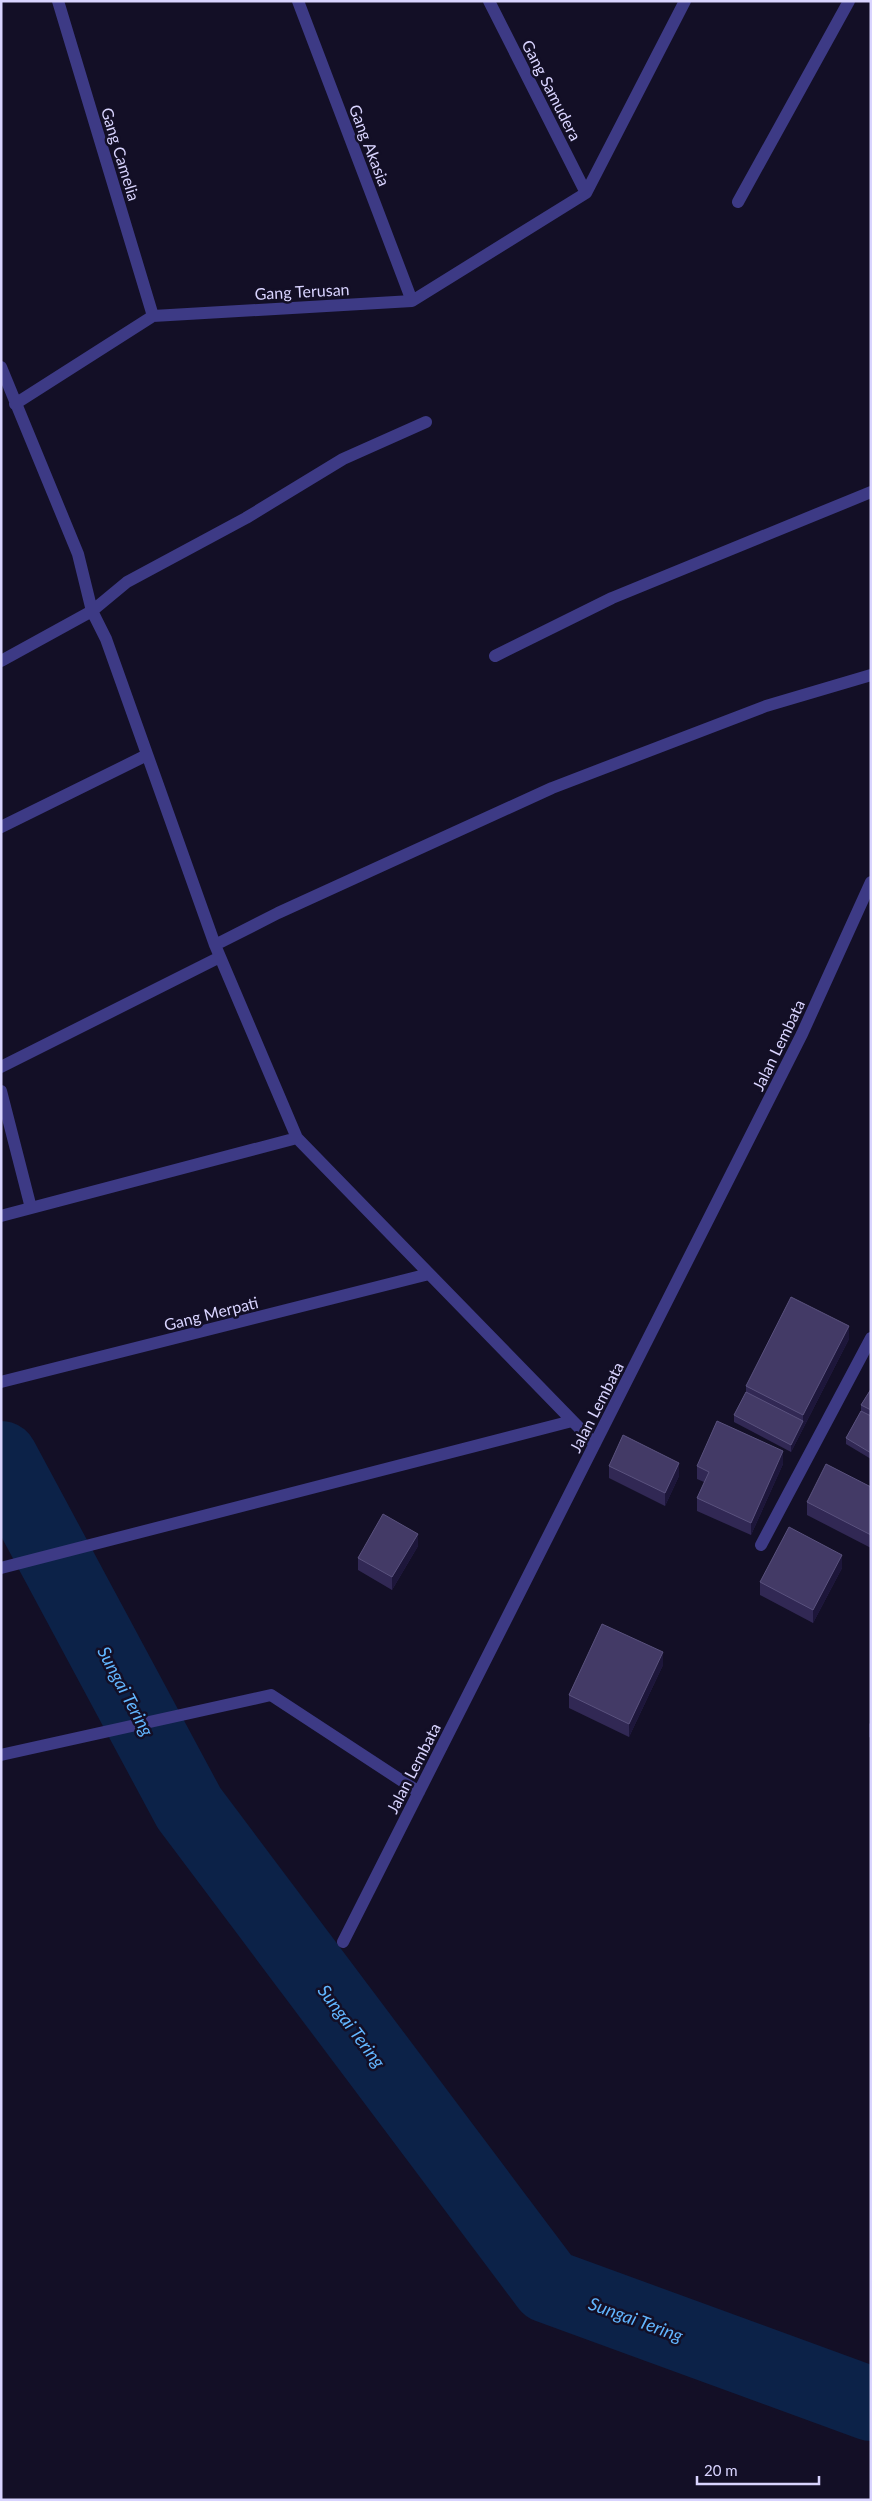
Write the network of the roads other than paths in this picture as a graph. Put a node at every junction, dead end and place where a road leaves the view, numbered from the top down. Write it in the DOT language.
graph roads {
  1 [pos="58,1"];
  2 [pos="298,1"];
  3 [pos="685,1"];
  4 [pos="849,1"];
  5 [pos="492,3"];
  6 [pos="586,193"];
  7 [pos="738,202"];
  8 [pos="412,301"];
  9 [pos="153,316"];
  10 [pos="1,367"];
  11 [pos="15,404"];
  12 [pos="426,422"];
  13 [pos="871,492"];
  14 [pos="92,611"];
  15 [pos="495,656"];
  16 [pos="1,661"];
  17 [pos="871,675"];
  18 [pos="147,755"];
  19 [pos="1,827"];
  20 [pos="871,882"];
  21 [pos="217,951"];
  22 [pos="1,1067"];
  23 [pos="1,1091"];
  24 [pos="297,1138"];
  25 [pos="31,1208"];
  26 [pos="1,1216"];
  27 [pos="430,1274"];
  28 [pos="871,1338"];
  29 [pos="1,1382"];
  30 [pos="572,1421"];
  31 [pos="595,1444"];
  32 [pos="762,1545"];
  33 [pos="1,1568"];
  34 [pos="1,1755"];
  35 [pos="419,1792"];
  36 [pos="343,1942"];
  1 -- 9 [label="street, Gang Camelia"];
  2 -- 8 [label="street, Gang Akasia"];
  3 -- 6 [label="street"];
  4 -- 7 [label="street"];
  5 -- 6 [label="street, Gang Samudera"];
  6 -- 8 [label="street, Gang Terusan"];
  8 -- 9 [label="street, Gang Terusan"];
  9 -- 11 [label="street, Gang Terusan"];
  10 -- 11 [label="street"];
  11 -- 14 [label="street"];
  12 -- 14 [label="street"];
  13 -- 15 [label="street"];
  14 -- 16 [label="street"];
  14 -- 18 [label="street"];
  17 -- 21 [label="street"];
  18 -- 19 [label="street"];
  18 -- 21 [label="street"];
  20 -- 31 [label="street, Jalan Lembata"];
  21 -- 22 [label="street"];
  21 -- 24 [label="street"];
  23 -- 25 [label="street"];
  24 -- 25 [label="street"];
  24 -- 27 [label="street"];
  25 -- 26 [label="street"];
  27 -- 29 [label="street, Gang Merpati"];
  27 -- 30 [label="street"];
  28 -- 32 [label="street"];
  30 -- 31 [label="street"];
  30 -- 33 [label="street"];
  31 -- 35 [label="street, Jalan Lembata"];
  34 -- 35 [label="street"];
  35 -- 36 [label="street, Jalan Lembata"];
}
